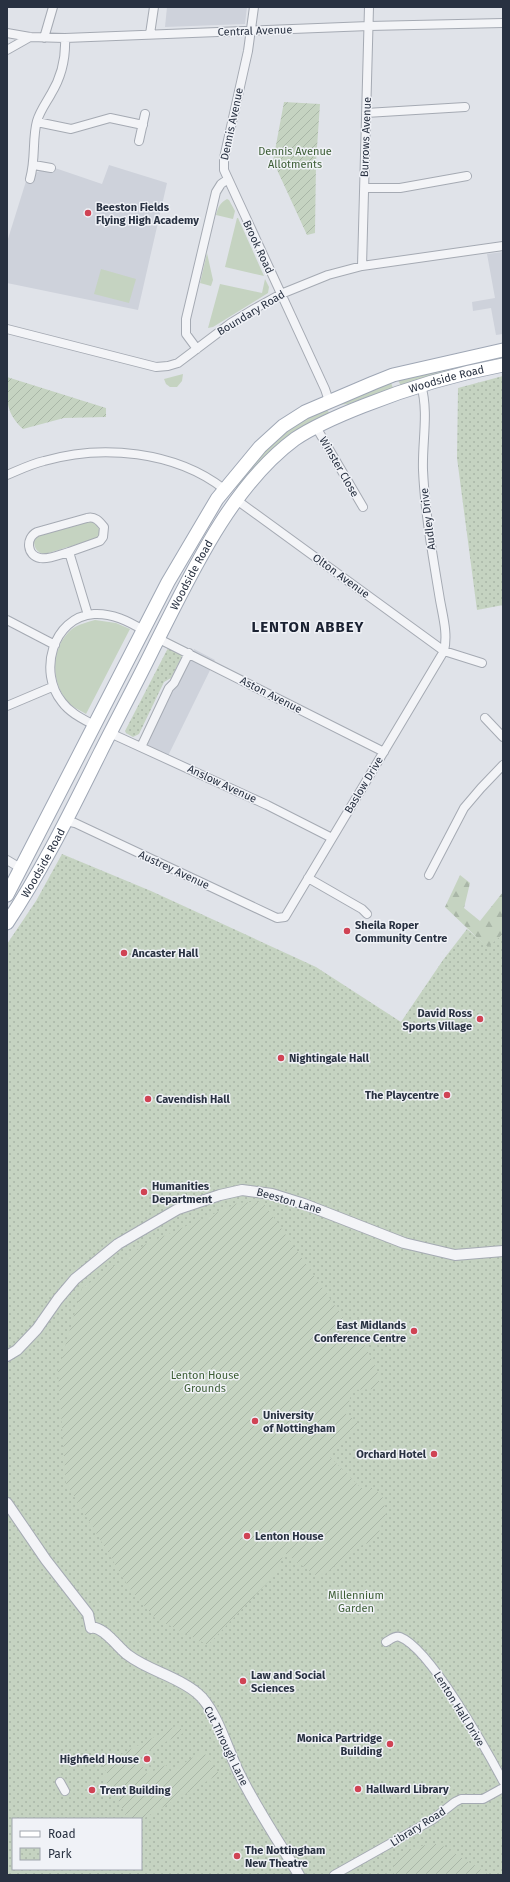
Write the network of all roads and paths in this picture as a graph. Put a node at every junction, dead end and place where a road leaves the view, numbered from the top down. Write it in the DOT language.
graph roads {
  1 [pos="53,7"];
  2 [pos="154,7"];
  3 [pos="254,7"];
  4 [pos="369,7"];
  5 [pos="503,23"];
  6 [pos="369,26"];
  7 [pos="251,31"];
  8 [pos="7,33"];
  9 [pos="150,34"];
  10 [pos="30,37"];
  11 [pos="44,38"];
  12 [pos="65,38"];
  13 [pos="7,50"];
  14 [pos="464,107"];
  15 [pos="366,113"];
  16 [pos="145,114"];
  17 [pos="37,122"];
  18 [pos="143,125"];
  19 [pos="140,141"];
  20 [pos="34,165"];
  21 [pos="51,168"];
  22 [pos="467,176"];
  23 [pos="30,179"];
  24 [pos="228,179"];
  25 [pos="364,188"];
  26 [pos="503,246"];
  27 [pos="362,266"];
  28 [pos="281,294"];
  29 [pos="7,329"];
  30 [pos="197,349"];
  31 [pos="503,350"];
  32 [pos="503,365"];
  33 [pos="421,385"];
  34 [pos="329,401"];
  35 [pos="344,414"];
  36 [pos="316,427"];
  37 [pos="7,475"];
  38 [pos="224,489"];
  39 [pos="238,501"];
  40 [pos="363,507"];
  41 [pos="69,552"];
  42 [pos="88,616"];
  43 [pos="7,620"];
  44 [pos="143,630"];
  45 [pos="159,639"];
  46 [pos="55,645"];
  47 [pos="444,651"];
  48 [pos="189,653"];
  49 [pos="482,663"];
  50 [pos="52,687"];
  51 [pos="7,706"];
  52 [pos="485,718"];
  53 [pos="94,725"];
  54 [pos="110,733"];
  55 [pos="503,737"];
  56 [pos="140,747"];
  57 [pos="384,752"];
  58 [pos="503,765"];
  59 [pos="66,820"];
  60 [pos="332,838"];
  61 [pos="7,860"];
  62 [pos="22,869"];
  63 [pos="429,876"];
  64 [pos="36,877"];
  65 [pos="308,878"];
  66 [pos="7,895"];
  67 [pos="367,914"];
  68 [pos="282,918"];
  69 [pos="7,923"];
  70 [pos="503,1251"];
  71 [pos="7,1356"];
  72 [pos="7,1503"];
  73 [pos="386,1642"];
  74 [pos="503,1781"];
  75 [pos="60,1782"];
  76 [pos="503,1788"];
  77 [pos="66,1791"];
  78 [pos="299,1875"];
  79 [pos="334,1875"];
  1 -- 11 [label="street"];
  2 -- 9 [label="street"];
  3 -- 7 [label="street, Dennis Avenue"];
  4 -- 6 [label="street, Burrows Avenue"];
  5 -- 6 [label="street, Central Avenue"];
  6 -- 7 [label="street, Central Avenue"];
  6 -- 15 [label="street, Burrows Avenue"];
  7 -- 9 [label="street, Central Avenue"];
  7 -- 24 [label="street, Dennis Avenue"];
  8 -- 10 [label="street, Central Avenue"];
  9 -- 12 [label="street, Central Avenue"];
  10 -- 11 [label="street, Central Avenue"];
  10 -- 13 [label="street"];
  11 -- 12 [label="street, Central Avenue"];
  12 -- 17 [label="street"];
  14 -- 15 [label="street"];
  15 -- 25 [label="street, Burrows Avenue"];
  16 -- 18 [label="street"];
  17 -- 18 [label="street"];
  17 -- 20 [label="street"];
  18 -- 19 [label="street"];
  20 -- 21 [label="street"];
  20 -- 23 [label="street"];
  22 -- 25 [label="street"];
  24 -- 28 [label="street, Brook Road"];
  24 -- 30 [label="street"];
  25 -- 27 [label="street, Burrows Avenue"];
  26 -- 27 [label="street, Boundary Road"];
  27 -- 28 [label="street, Boundary Road"];
  28 -- 30 [label="street, Boundary Road"];
  28 -- 34 [label="street, Brook Road"];
  29 -- 30 [label="street, Boundary Road"];
  31 -- 34 [label="main road, Woodside Road"];
  32 -- 33 [label="main road, Woodside Road"];
  33 -- 35 [label="main road, Woodside Road"];
  33 -- 47 [label="street, Audley Drive"];
  34 -- 35 [label="main road"];
  34 -- 38 [label="main road, Woodside Road"];
  35 -- 36 [label="main road, Woodside Road"];
  36 -- 39 [label="main road, Woodside Road"];
  36 -- 40 [label="street, Winster Close"];
  37 -- 38 [label="street"];
  38 -- 44 [label="main road, Woodside Road"];
  39 -- 45 [label="main road, Woodside Road"];
  39 -- 47 [label="street, Olton Avenue"];
  41 -- 41 [label="street"];
  41 -- 42 [label="street"];
  42 -- 44 [label="street"];
  42 -- 46 [label="street"];
  43 -- 46 [label="street"];
  44 -- 53 [label="main road, Woodside Road"];
  45 -- 48 [label="street, Aston Avenue"];
  45 -- 54 [label="main road, Woodside Road"];
  46 -- 50 [label="street"];
  47 -- 49 [label="street, Olton Avenue"];
  47 -- 57 [label="street, Baslow Drive"];
  48 -- 56 [label="street"];
  48 -- 57 [label="street, Aston Avenue"];
  50 -- 51 [label="street"];
  50 -- 53 [label="street"];
  52 -- 55 [label="street"];
  53 -- 54 [label="main road"];
  53 -- 62 [label="main road, Woodside Road"];
  54 -- 56 [label="street, Anslow Avenue"];
  54 -- 59 [label="main road, Woodside Road"];
  56 -- 60 [label="street, Anslow Avenue"];
  57 -- 60 [label="street, Baslow Drive"];
  58 -- 63 [label="street"];
  59 -- 64 [label="main road, Woodside Road"];
  59 -- 68 [label="street, Austrey Avenue"];
  60 -- 65 [label="street, Baslow Drive"];
  61 -- 62 [label="street"];
  62 -- 64 [label="main road"];
  62 -- 66 [label="main road, Woodside Road"];
  64 -- 69 [label="main road, Woodside Road"];
  65 -- 67 [label="street"];
  65 -- 68 [label="street, Baslow Drive"];
  70 -- 71 [label="street, Beeston Lane"];
  72 -- 78 [label="street, Cut Through Lane"];
  73 -- 74 [label="street, Lenton Hall Drive"];
  75 -- 77 [label="street"];
  76 -- 79 [label="street, Library Road"];
}
